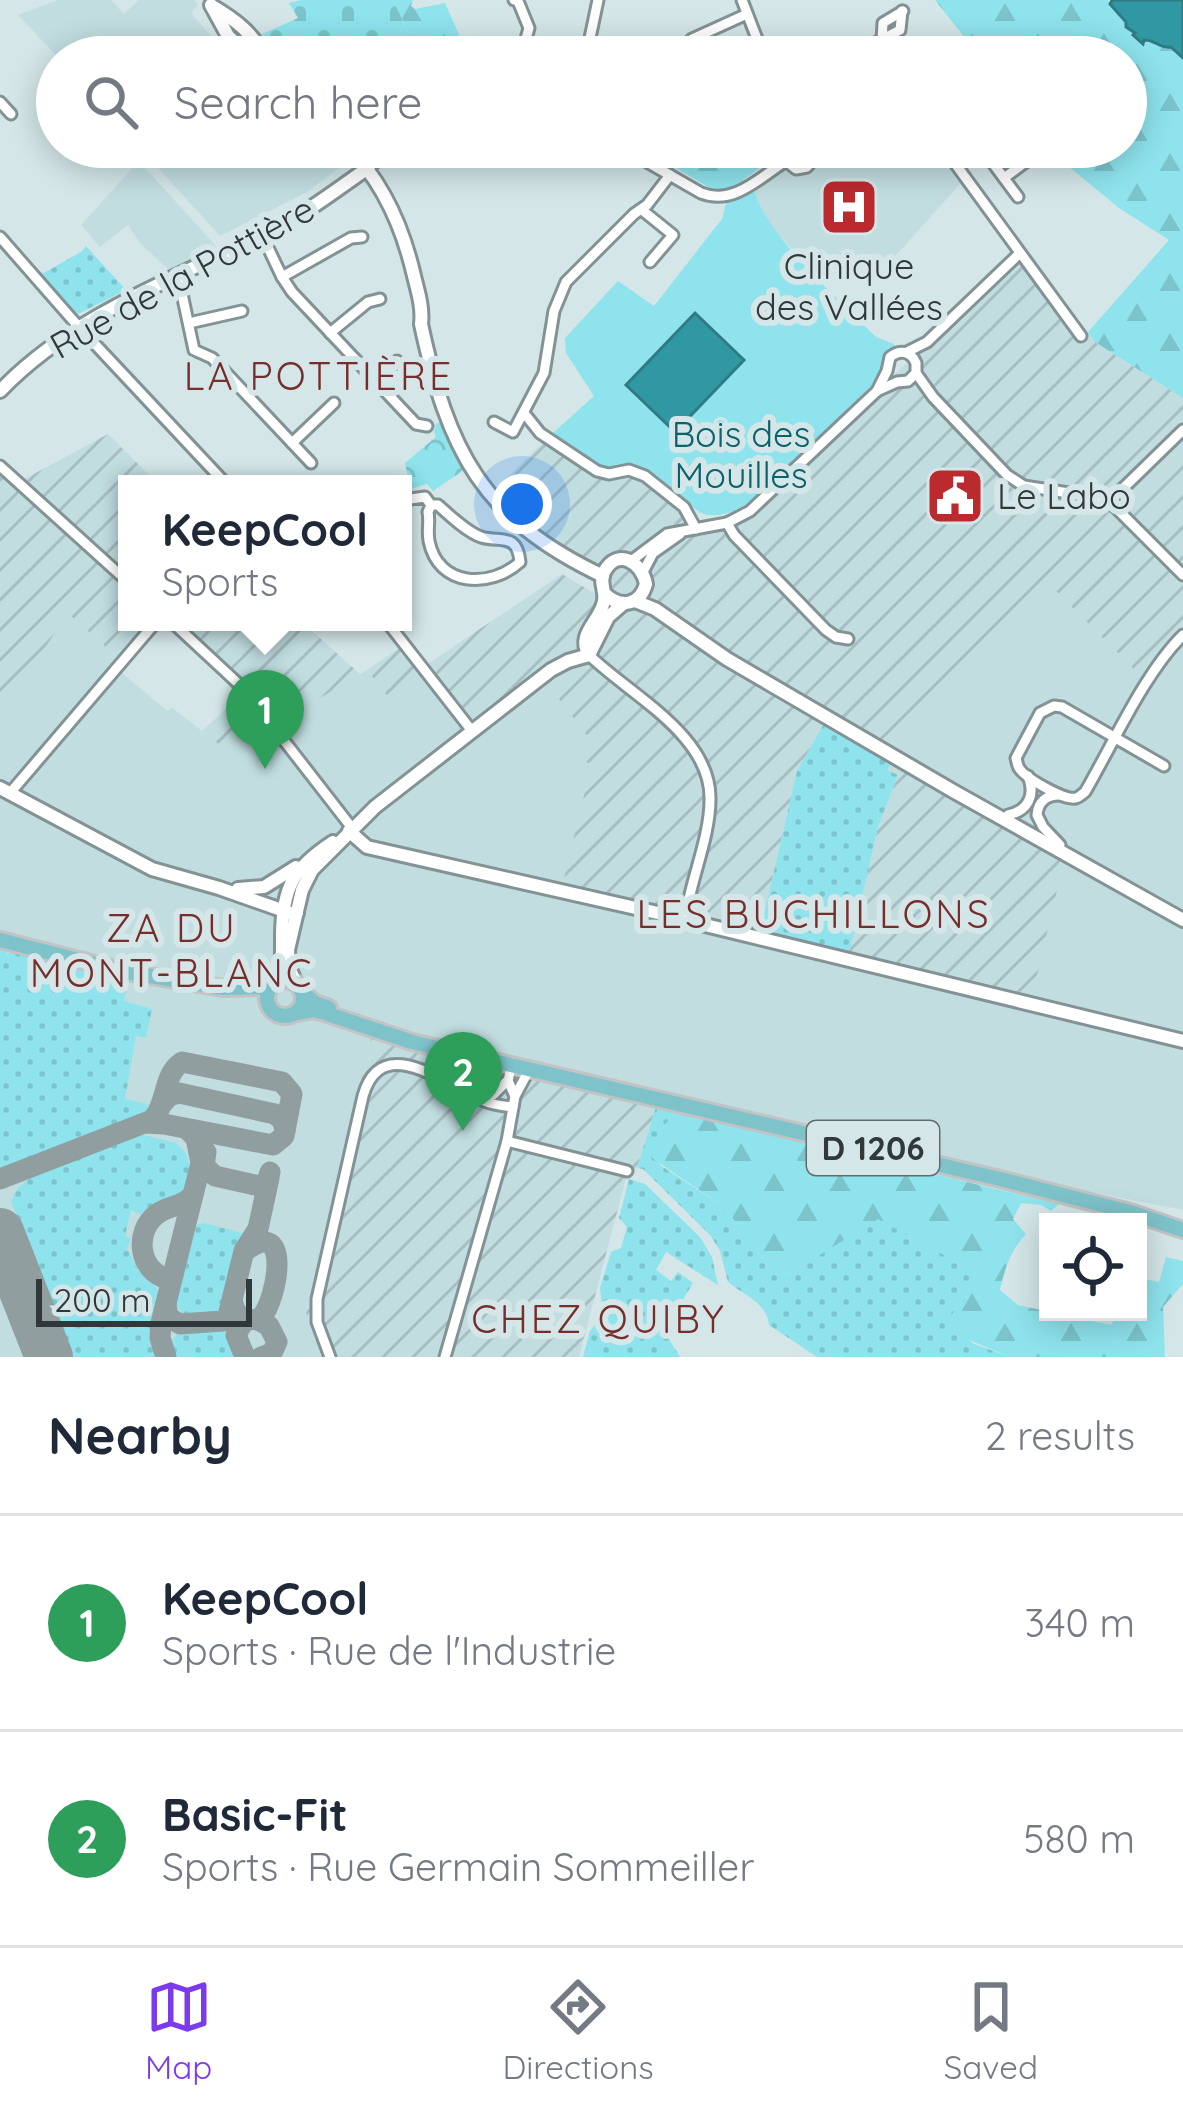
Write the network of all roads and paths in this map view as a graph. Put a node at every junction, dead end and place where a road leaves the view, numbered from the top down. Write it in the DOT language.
graph roads {
  1 [pos="514,0"];
  2 [pos="598,0"];
  3 [pos="742,0"];
  4 [pos="209,3"];
  5 [pos="905,10"];
  6 [pos="747,14"];
  7 [pos="228,36"];
  8 [pos="252,36"];
  9 [pos="527,36"];
  10 [pos="590,36"];
  11 [pos="699,36"];
  12 [pos="756,36"];
  13 [pos="890,36"];
  14 [pos="0,102"];
  15 [pos="11,114"];
  16 [pos="368,168"];
  17 [pos="658,168"];
  18 [pos="769,168"];
  19 [pos="960,168"];
  20 [pos="997,168"];
  21 [pos="1017,168"];
  22 [pos="670,175"];
  23 [pos="1004,178"];
  24 [pos="1018,197"];
  25 [pos="642,210"];
  26 [pos="262,235"];
  27 [pos="0,237"];
  28 [pos="362,237"];
  29 [pos="1020,253"];
  30 [pos="650,262"];
  31 [pos="178,275"];
  32 [pos="282,278"];
  33 [pos="380,298"];
  34 [pos="242,311"];
  35 [pos="190,322"];
  36 [pos="78,326"];
  37 [pos="330,333"];
  38 [pos="1081,335"];
  39 [pos="927,342"];
  40 [pos="907,352"];
  41 [pos="397,362"];
  42 [pos="916,369"];
  43 [pos="887,371"];
  44 [pos="376,381"];
  45 [pos="901,382"];
  46 [pos="0,391"];
  47 [pos="877,391"];
  48 [pos="933,398"];
  49 [pos="334,404"];
  50 [pos="524,412"];
  51 [pos="494,422"];
  52 [pos="427,426"];
  53 [pos="1183,430"];
  54 [pos="292,443"];
  55 [pos="311,463"];
  56 [pos="0,466"];
  57 [pos="218,475"];
  58 [pos="412,499"];
  59 [pos="1111,501"];
  60 [pos="431,505"];
  61 [pos="727,523"];
  62 [pos="692,530"];
  63 [pos="631,561"];
  64 [pos="643,572"];
  65 [pos="118,573"];
  66 [pos="1183,575"];
  67 [pos="603,576"];
  68 [pos="645,587"];
  69 [pos="605,594"];
  70 [pos="629,602"];
  71 [pos="148,631"];
  72 [pos="182,631"];
  73 [pos="394,631"];
  74 [pos="1183,635"];
  75 [pos="848,639"];
  76 [pos="700,640"];
  77 [pos="589,655"];
  78 [pos="472,731"];
  79 [pos="1116,738"];
  80 [pos="1164,766"];
  81 [pos="916,767"];
  82 [pos="1028,776"];
  83 [pos="5,791"];
  84 [pos="1059,795"];
  85 [pos="1008,815"];
  86 [pos="352,828"];
  87 [pos="1060,845"];
  88 [pos="367,847"];
  89 [pos="387,849"];
  90 [pos="328,856"];
  91 [pos="309,858"];
  92 [pos="275,881"];
  93 [pos="219,888"];
  94 [pos="295,891"];
  95 [pos="1142,896"];
  96 [pos="251,898"];
  97 [pos="290,912"];
  98 [pos="689,913"];
  99 [pos="1183,920"];
  100 [pos="0,940"];
  101 [pos="282,945"];
  102 [pos="273,986"];
  103 [pos="223,988"];
  104 [pos="299,988"];
  105 [pos="268,1005"];
  106 [pos="297,1012"];
  107 [pos="1183,1041"];
  108 [pos="530,1068"];
  109 [pos="510,1072"];
  110 [pos="483,1100"];
  111 [pos="514,1102"];
  112 [pos="507,1141"];
  113 [pos="627,1171"];
  114 [pos="1130,1211"];
  115 [pos="1183,1220"];
  116 [pos="1183,1230"];
  117 [pos="330,1357"];
  118 [pos="445,1357"];
  1 -- 9 [label="street"];
  2 -- 10 [label="street"];
  3 -- 6 [label="street"];
  4 -- 7 [label="street"];
  4 -- 8 [label="street"];
  5 -- 13 [label="street"];
  6 -- 11 [label="street"];
  6 -- 12 [label="street"];
  14 -- 15 [label="street"];
  16 -- 26 [label="street, Rue de la Pottière"];
  16 -- 67 [label="street"];
  17 -- 22 [label="street"];
  18 -- 22 [label="street"];
  19 -- 29 [label="street"];
  20 -- 23 [label="street"];
  21 -- 23 [label="street"];
  22 -- 25 [label="street"];
  23 -- 24 [label="street"];
  25 -- 30 [label="street"];
  25 -- 50 [label="street"];
  26 -- 31 [label="street, Rue de la Pottière"];
  26 -- 32 [label="street"];
  27 -- 36 [label="street"];
  28 -- 32 [label="street"];
  29 -- 38 [label="street"];
  29 -- 39 [label="street"];
  31 -- 35 [label="street"];
  31 -- 36 [label="street, Rue de la Pottière"];
  32 -- 37 [label="street"];
  33 -- 37 [label="street"];
  34 -- 35 [label="street"];
  35 -- 54 [label="street"];
  36 -- 46 [label="street, Rue de la Pottière"];
  36 -- 57 [label="street"];
  37 -- 44 [label="street"];
  39 -- 40 [label="street"];
  39 -- 42 [label="street"];
  40 -- 42 [label="street"];
  40 -- 43 [label="street"];
  41 -- 44 [label="street"];
  42 -- 45 [label="street"];
  42 -- 48 [label="street"];
  43 -- 45 [label="street"];
  43 -- 47 [label="street"];
  44 -- 52 [label="street"];
  45 -- 47 [label="street"];
  45 -- 48 [label="street"];
  47 -- 61 [label="street"];
  48 -- 59 [label="street"];
  49 -- 54 [label="street"];
  50 -- 51 [label="street"];
  50 -- 62 [label="street"];
  53 -- 59 [label="street"];
  54 -- 55 [label="street"];
  56 -- 65 [label="street"];
  58 -- 60 [label="street"];
  59 -- 66 [label="street"];
  60 -- 60 [label="street"];
  61 -- 62 [label="street"];
  61 -- 75 [label="street"];
  62 -- 63 [label="street"];
  62 -- 64 [label="street"];
  63 -- 64 [label="street"];
  63 -- 67 [label="street"];
  64 -- 68 [label="street"];
  67 -- 69 [label="street"];
  68 -- 70 [label="street"];
  68 -- 76 [label="street"];
  69 -- 70 [label="street"];
  69 -- 77 [label="street"];
  70 -- 76 [label="street"];
  70 -- 77 [label="street"];
  71 -- 83 [label="street"];
  72 -- 86 [label="street"];
  73 -- 78 [label="street"];
  74 -- 79 [label="street"];
  76 -- 81 [label="street"];
  77 -- 78 [label="street"];
  77 -- 98 [label="street"];
  78 -- 86 [label="street"];
  79 -- 80 [label="street"];
  79 -- 82 [label="street"];
  79 -- 84 [label="street"];
  81 -- 85 [label="street"];
  81 -- 95 [label="street"];
  82 -- 84 [label="street"];
  82 -- 85 [label="street"];
  83 -- 93 [label="street"];
  84 -- 87 [label="street"];
  85 -- 87 [label="street"];
  86 -- 88 [label="street"];
  86 -- 89 [label="street"];
  86 -- 90 [label="street"];
  86 -- 91 [label="street"];
  87 -- 95 [label="street"];
  88 -- 89 [label="street"];
  88 -- 90 [label="street"];
  89 -- 98 [label="street"];
  90 -- 94 [label="street"];
  91 -- 92 [label="street"];
  91 -- 94 [label="street"];
  92 -- 93 [label="street"];
  92 -- 94 [label="street"];
  93 -- 96 [label="street"];
  94 -- 97 [label="street"];
  95 -- 99 [label="street"];
  96 -- 97 [label="street"];
  96 -- 101 [label="street"];
  97 -- 101 [label="street"];
  97 -- 104 [label="street"];
  98 -- 107 [label="street"];
  100 -- 103 [label="main road"];
  101 -- 102 [label="street"];
  102 -- 103 [label="main road"];
  102 -- 104 [label="main road"];
  102 -- 105 [label="main road"];
  103 -- 105 [label="main road"];
  104 -- 106 [label="main road"];
  104 -- 109 [label="main road, D 1206"];
  105 -- 106 [label="main road"];
  106 -- 109 [label="main road, D 1206"];
  108 -- 109 [label="main road, D 1206"];
  108 -- 111 [label="street"];
  108 -- 114 [label="main road, D 1206"];
  109 -- 110 [label="street"];
  109 -- 111 [label="street"];
  110 -- 111 [label="street"];
  110 -- 117 [label="street"];
  111 -- 112 [label="street"];
  112 -- 113 [label="street"];
  112 -- 118 [label="street"];
  114 -- 115 [label="main road, D 1206"];
  114 -- 116 [label="main road, D 1206"];
}
